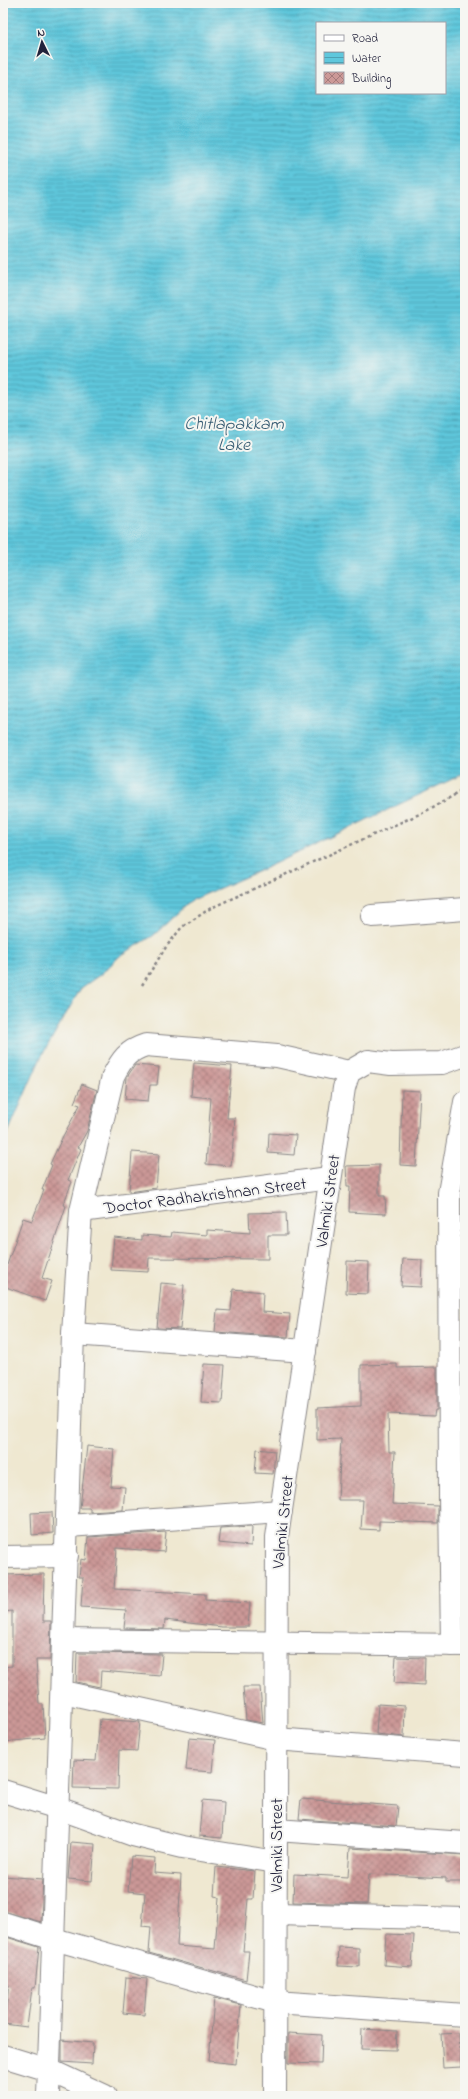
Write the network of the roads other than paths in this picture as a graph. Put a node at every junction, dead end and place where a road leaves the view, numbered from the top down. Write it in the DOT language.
graph roads {
  1 [pos="465,909"];
  2 [pos="372,916"];
  3 [pos="465,1055"];
  4 [pos="349,1072"];
  5 [pos="465,1102"];
  6 [pos="329,1178"];
  7 [pos="81,1211"];
  8 [pos="73,1334"];
  9 [pos="305,1351"];
  10 [pos="281,1512"];
  11 [pos="68,1526"];
  12 [pos="67,1556"];
  13 [pos="3,1557"];
  14 [pos="64,1640"];
  15 [pos="277,1642"];
  16 [pos="459,1645"];
  17 [pos="63,1692"];
  18 [pos="276,1739"];
  19 [pos="465,1754"];
  20 [pos="3,1791"];
  21 [pos="58,1808"];
  22 [pos="276,1830"];
  23 [pos="465,1843"];
  24 [pos="276,1862"];
  25 [pos="276,1914"];
  26 [pos="465,1919"];
  27 [pos="3,1923"];
  28 [pos="54,1939"];
  29 [pos="275,2002"];
  30 [pos="465,2015"];
  31 [pos="3,2056"];
  32 [pos="49,2070"];
  33 [pos="48,2096"];
  34 [pos="105,2096"];
  35 [pos="275,2096"];
  1 -- 2 [label="street"];
  3 -- 4 [label="street"];
  4 -- 6 [label="street, Valmiki Street"];
  4 -- 7 [label="street"];
  5 -- 16 [label="street"];
  6 -- 7 [label="street, Doctor Radhakrishnan Street"];
  6 -- 9 [label="street, Valmiki Street"];
  7 -- 8 [label="street"];
  8 -- 9 [label="street"];
  8 -- 11 [label="street"];
  9 -- 10 [label="street, Valmiki Street"];
  10 -- 11 [label="street"];
  10 -- 15 [label="street, Valmiki Street"];
  11 -- 12 [label="street"];
  12 -- 13 [label="street"];
  12 -- 14 [label="street"];
  14 -- 15 [label="street"];
  14 -- 17 [label="street"];
  15 -- 16 [label="street"];
  15 -- 18 [label="street, Valmiki Street"];
  17 -- 18 [label="street"];
  17 -- 21 [label="street"];
  18 -- 19 [label="street"];
  18 -- 22 [label="street, Valmiki Street"];
  20 -- 21 [label="street"];
  21 -- 24 [label="street"];
  21 -- 28 [label="street"];
  22 -- 23 [label="street"];
  22 -- 24 [label="street, Valmiki Street"];
  24 -- 25 [label="street, Valmiki Street"];
  25 -- 26 [label="street"];
  25 -- 29 [label="street, Valmiki Street"];
  27 -- 28 [label="street"];
  28 -- 29 [label="street"];
  28 -- 32 [label="street"];
  29 -- 30 [label="street"];
  29 -- 35 [label="street, Valmiki Street"];
  31 -- 32 [label="street"];
  32 -- 33 [label="street"];
  32 -- 34 [label="street"];
}
